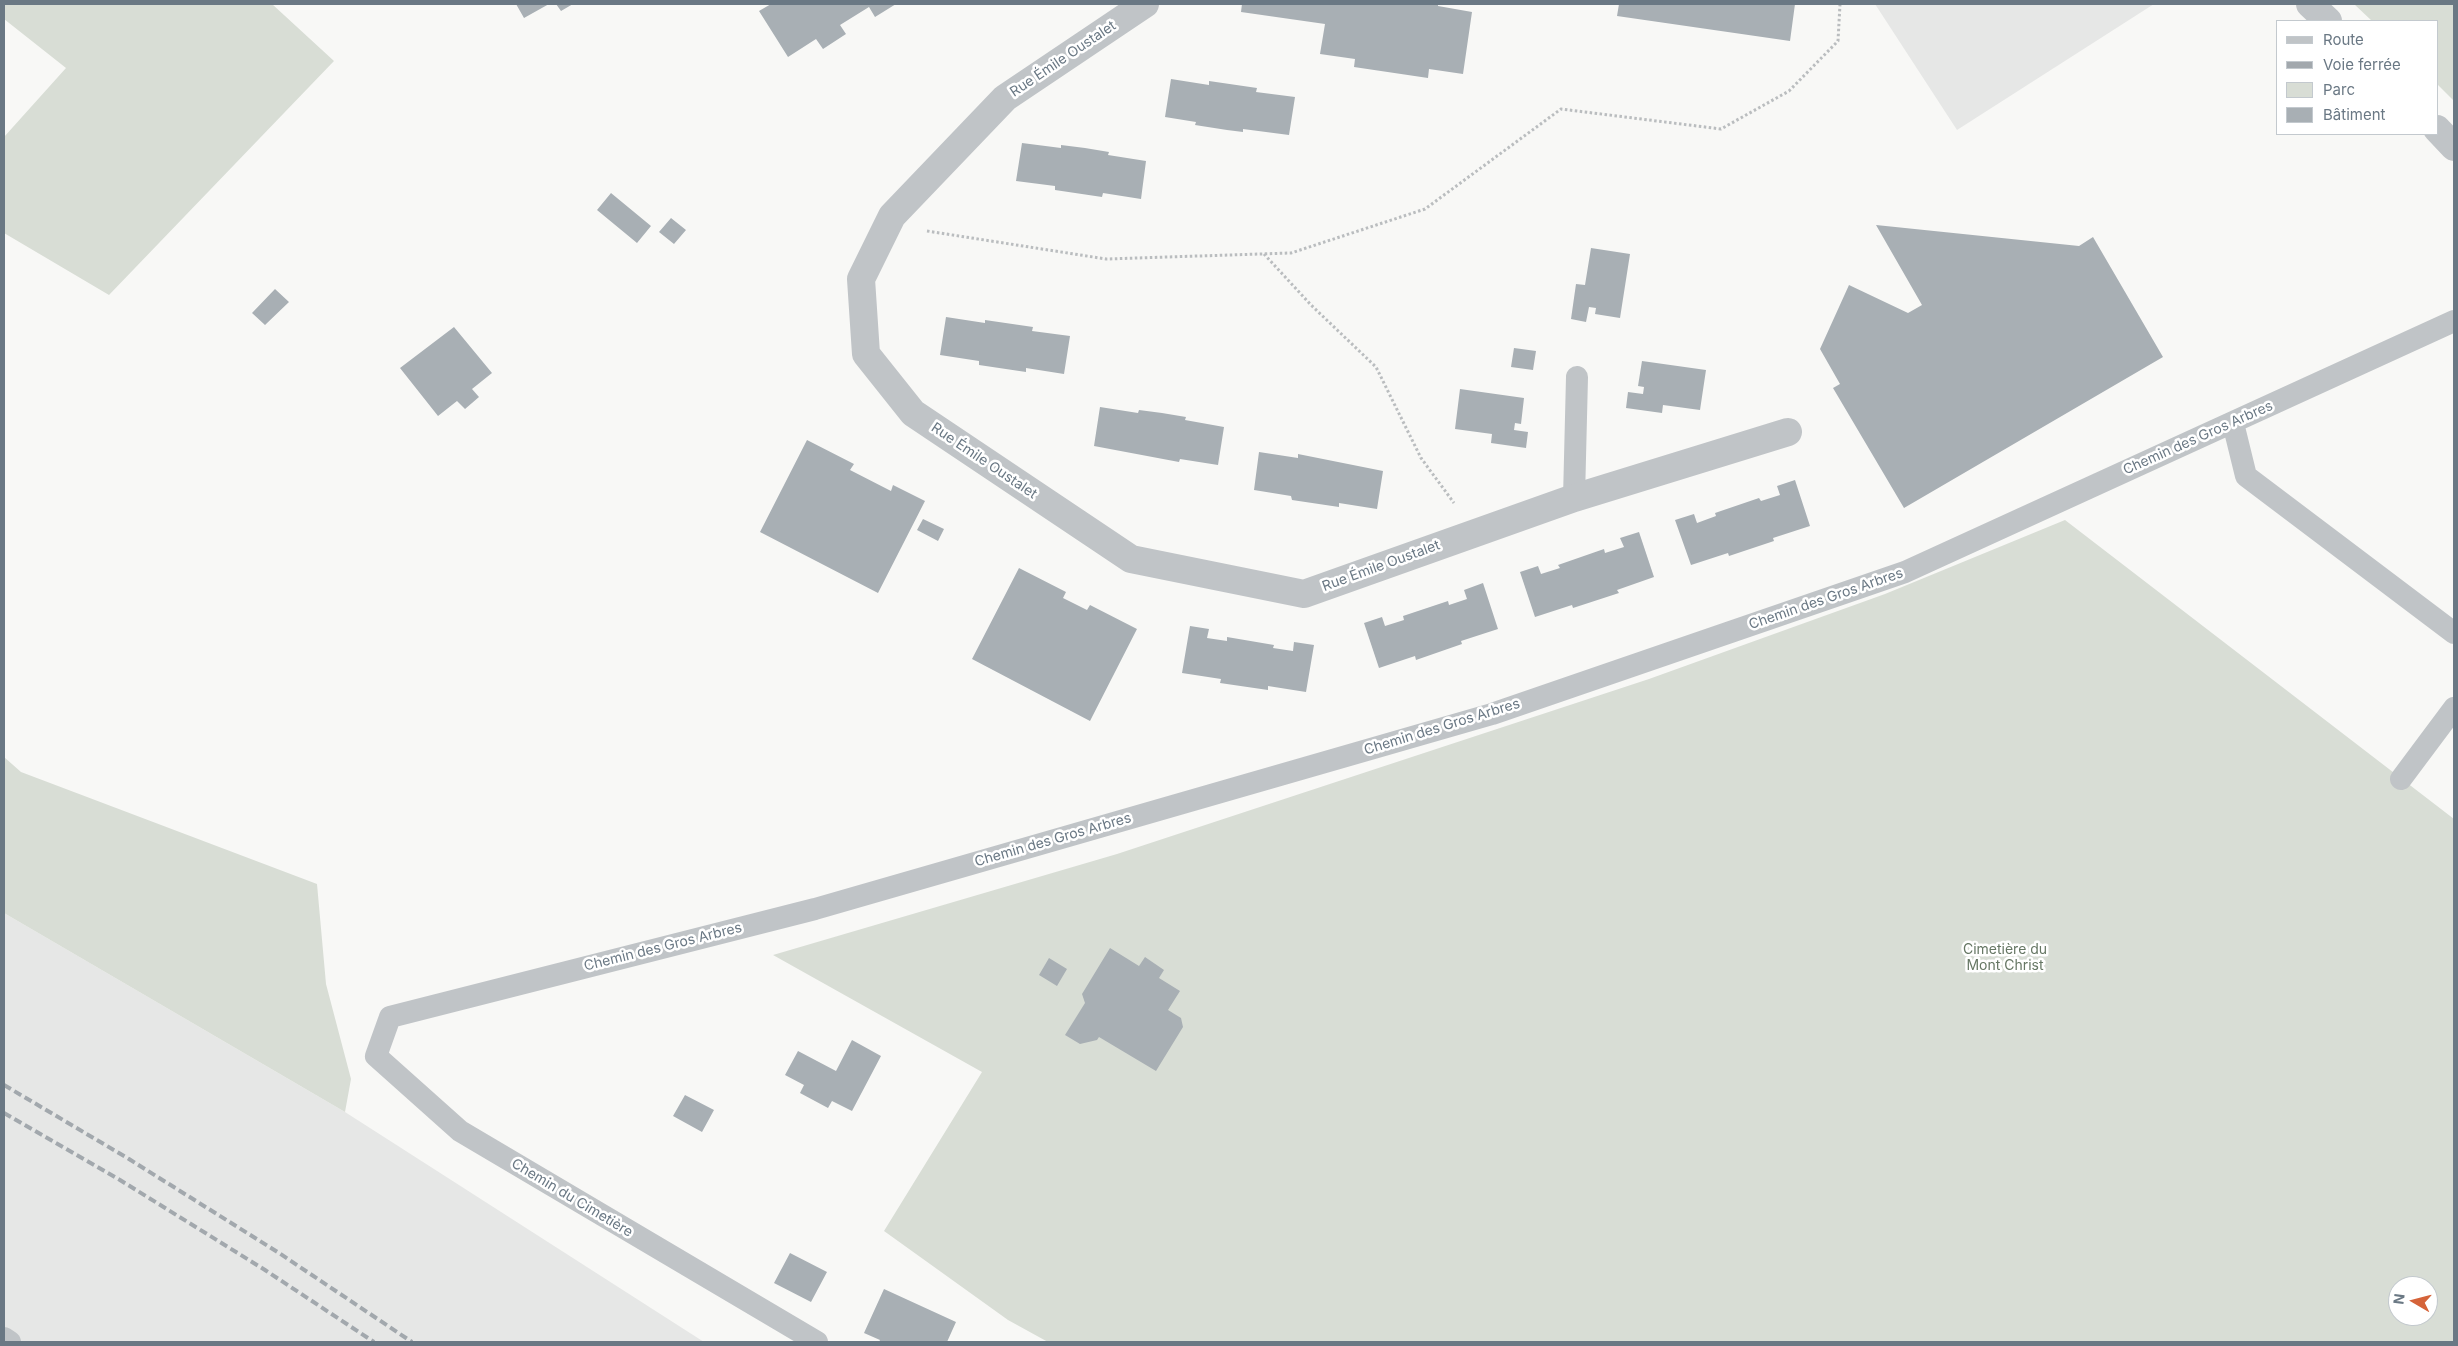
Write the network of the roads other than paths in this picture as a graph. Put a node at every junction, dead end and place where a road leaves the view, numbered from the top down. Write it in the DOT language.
graph roads {
  1 [pos="1145,4"];
  2 [pos="2310,4"];
  3 [pos="2327,20"];
  4 [pos="2438,130"];
  5 [pos="2454,147"];
  6 [pos="2454,321"];
  7 [pos="1577,377"];
  8 [pos="2232,423"];
  9 [pos="1788,432"];
  10 [pos="1574,498"];
  11 [pos="2454,633"];
  12 [pos="2454,708"];
  13 [pos="2401,779"];
  14 [pos="390,1017"];
  15 [pos="4,1338"];
  16 [pos="10,1342"];
  17 [pos="817,1342"];
  1 -- 10 [label="street, Rue Émile Oustalet"];
  2 -- 3 [label="street"];
  4 -- 5 [label="street"];
  6 -- 8 [label="lane, Chemin des Gros Arbres"];
  7 -- 10 [label="lane"];
  8 -- 11 [label="lane"];
  8 -- 14 [label="lane, Chemin des Gros Arbres"];
  9 -- 10 [label="street, Rue Émile Oustalet"];
  12 -- 13 [label="lane"];
  14 -- 17 [label="lane, Chemin du Cimetière"];
  15 -- 16 [label="lane"];
}
